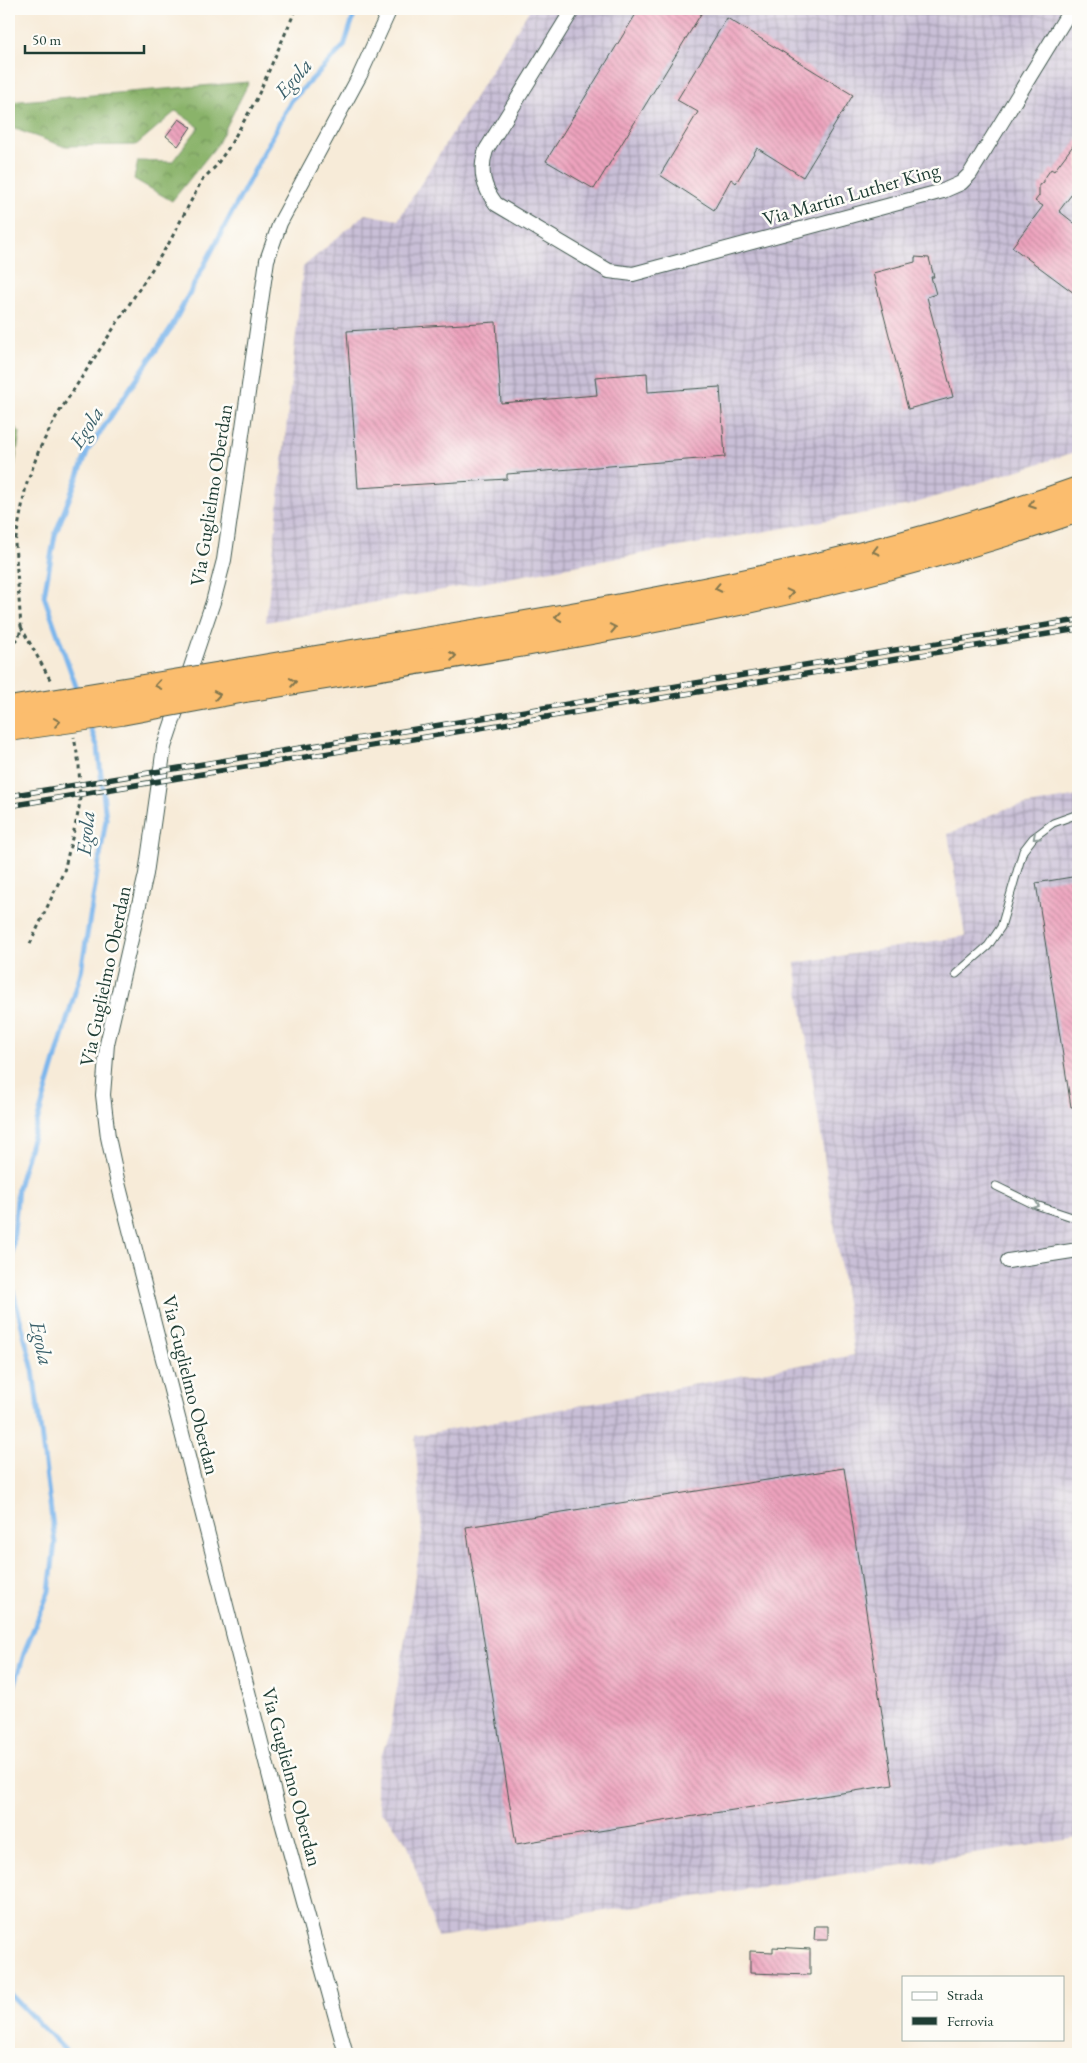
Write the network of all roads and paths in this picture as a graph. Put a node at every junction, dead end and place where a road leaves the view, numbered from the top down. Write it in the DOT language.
graph roads {
  1 [pos="296,9"];
  2 [pos="390,9"];
  3 [pos="573,9"];
  4 [pos="1071,9"];
  5 [pos="1078,489"];
  6 [pos="1078,510"];
  7 [pos="21,627"];
  8 [pos="9,647"];
  9 [pos="242,680"];
  10 [pos="53,684"];
  11 [pos="9,709"];
  12 [pos="9,729"];
  13 [pos="72,732"];
  14 [pos="1078,814"];
  15 [pos="30,944"];
  16 [pos="956,974"];
  17 [pos="996,1186"];
  18 [pos="1078,1219"];
  19 [pos="1078,1250"];
  20 [pos="1008,1261"];
  21 [pos="346,2054"];
  1 -- 7 [label="path"];
  2 -- 21 [label="street, Via Guglielmo Oberdan"];
  3 -- 4 [label="street, Via Martin Luther King"];
  5 -- 9 [label="highway, one-way"];
  9 -- 6 [label="highway, one-way"];
  7 -- 8 [label="path"];
  7 -- 10 [label="path"];
  9 -- 11 [label="highway, one-way, bridge"];
  12 -- 9 [label="highway, one-way, bridge"];
  13 -- 15 [label="path"];
  14 -- 16 [label="lane, one-way"];
  17 -- 18 [label="lane, one-way"];
  19 -- 20 [label="street"];
}
